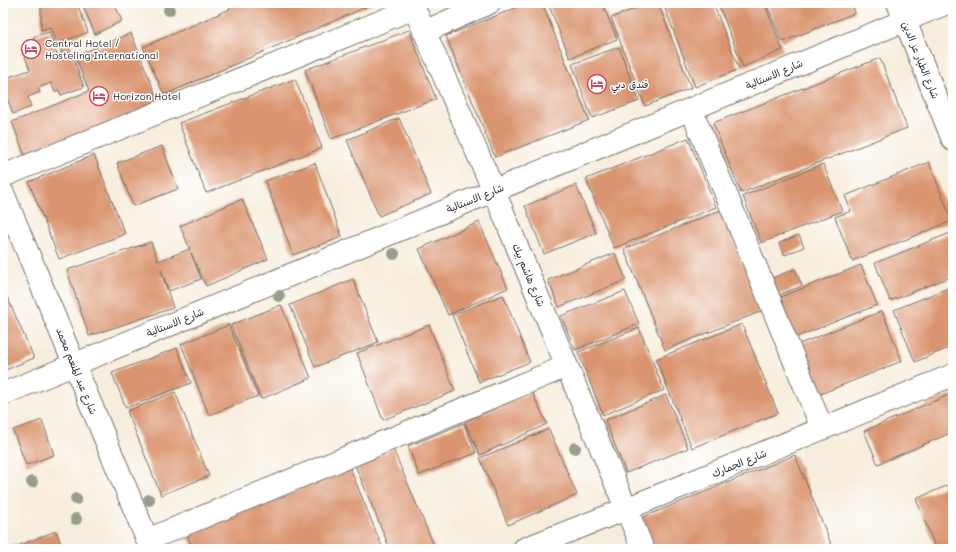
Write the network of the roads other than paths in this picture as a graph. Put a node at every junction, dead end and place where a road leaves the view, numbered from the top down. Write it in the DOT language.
graph roads {
  1 [pos="490,3"];
  2 [pos="947,3"];
  3 [pos="413,5"];
  4 [pos="901,12"];
  5 [pos="424,32"];
  6 [pos="691,109"];
  7 [pos="953,140"];
  8 [pos="3,176"];
  9 [pos="494,190"];
  10 [pos="3,193"];
  11 [pos="74,364"];
  12 [pos="567,366"];
  13 [pos="953,375"];
  14 [pos="3,394"];
  15 [pos="822,428"];
  16 [pos="626,509"];
  17 [pos="149,544"];
  18 [pos="524,549"];
  19 [pos="643,549"];
  1 -- 5 [label="street"];
  2 -- 4 [label="street, شارع الاسبتالية"];
  3 -- 5 [label="street, شارع هاشم بيك"];
  3 -- 8 [label="street"];
  4 -- 6 [label="street, شارع الاسبتالية"];
  4 -- 7 [label="street, شارع الطيار عز الدين"];
  5 -- 9 [label="street, شارع هاشم بيك"];
  6 -- 9 [label="street, شارع الاسبتالية"];
  6 -- 15 [label="street"];
  9 -- 11 [label="street, شارع الاسبتالية"];
  9 -- 12 [label="street, شارع هاشم بيك"];
  10 -- 11 [label="street, شارع عبد المنعم محمد"];
  11 -- 14 [label="street, شارع الاسبتالية"];
  11 -- 17 [label="street, شارع عبد المنعم محمد"];
  12 -- 16 [label="street, شارع هاشم بيك"];
  12 -- 17 [label="street"];
  13 -- 15 [label="street, شارع الجمارك"];
  15 -- 16 [label="street, شارع الجمارك"];
  16 -- 18 [label="street, شارع الجمارك"];
  16 -- 19 [label="street, شارع هاشم بيك"];
}
